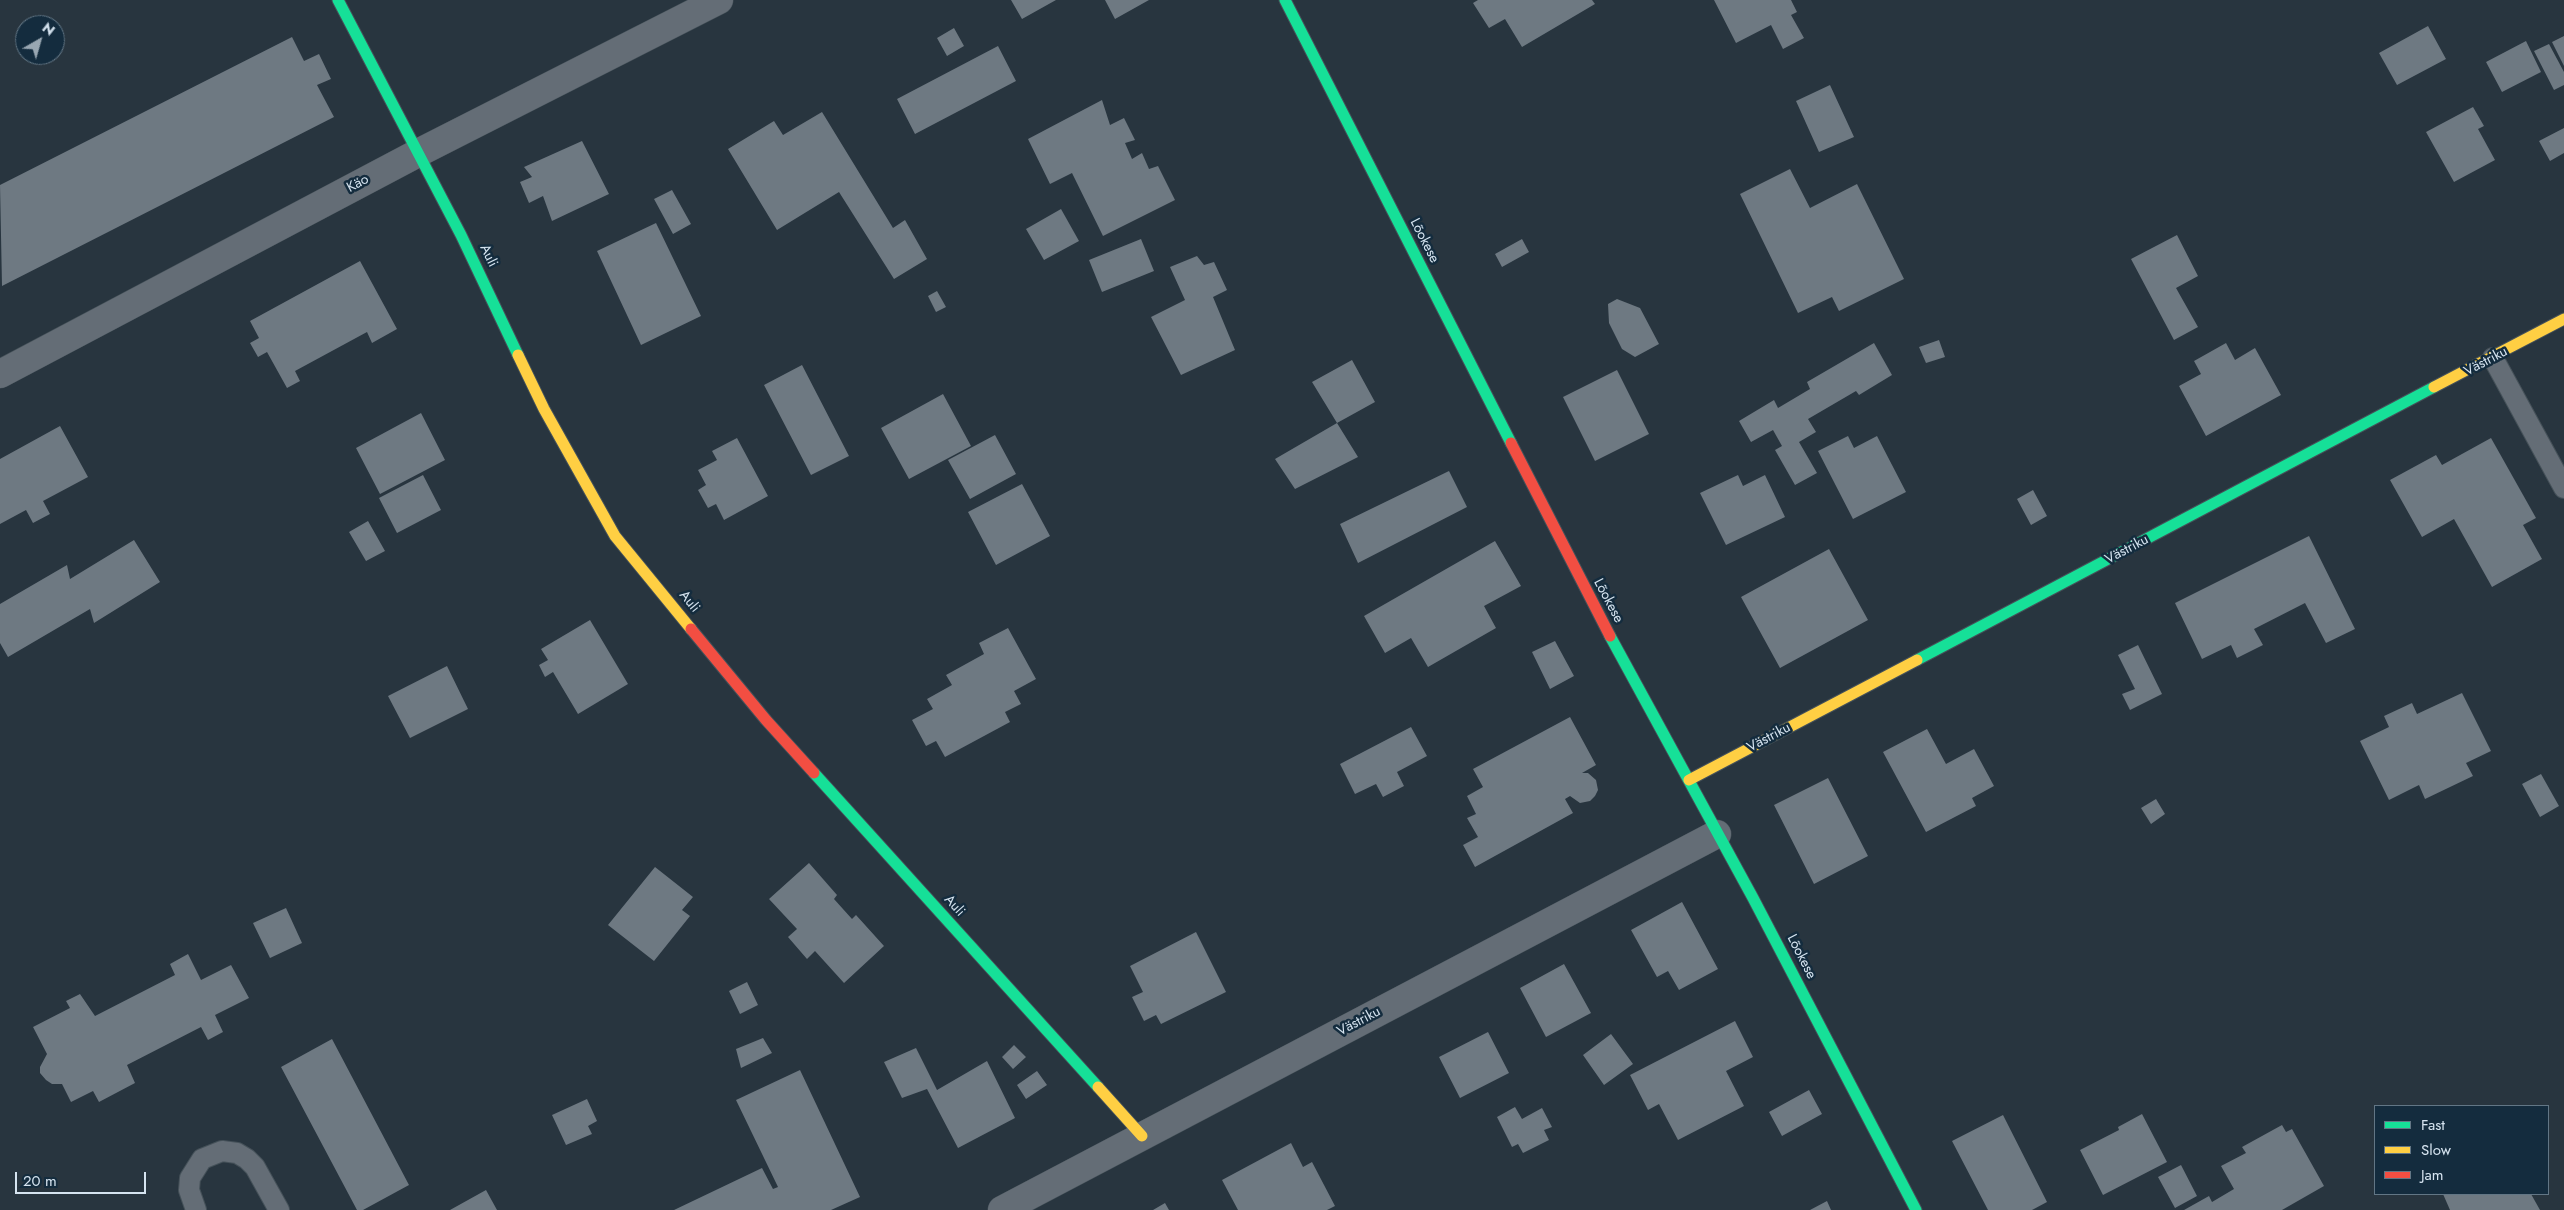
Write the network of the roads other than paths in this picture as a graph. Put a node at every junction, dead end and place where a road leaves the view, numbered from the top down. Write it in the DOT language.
graph roads {
  1 [pos="338,0"];
  2 [pos="719,0"];
  3 [pos="1285,0"];
  4 [pos="418,153"];
  5 [pos="2564,319"];
  6 [pos="2493,358"];
  7 [pos="0,374"];
  8 [pos="2564,488"];
  9 [pos="1690,780"];
  10 [pos="1717,834"];
  11 [pos="1142,1136"];
  12 [pos="196,1210"];
  13 [pos="280,1210"];
  14 [pos="1002,1210"];
  15 [pos="1916,1210"];
  1 -- 4 [label="street, Auli"];
  2 -- 4 [label="street, Käo"];
  3 -- 9 [label="street, Lõokese"];
  4 -- 7 [label="street, Käo"];
  4 -- 11 [label="street, Auli"];
  5 -- 6 [label="street, Västriku"];
  6 -- 8 [label="lane"];
  6 -- 9 [label="street, Västriku"];
  9 -- 10 [label="street, Lõokese"];
  10 -- 11 [label="street, Västriku"];
  10 -- 15 [label="street, Lõokese"];
  11 -- 14 [label="street, Västriku"];
  12 -- 13 [label="lane"];
}
